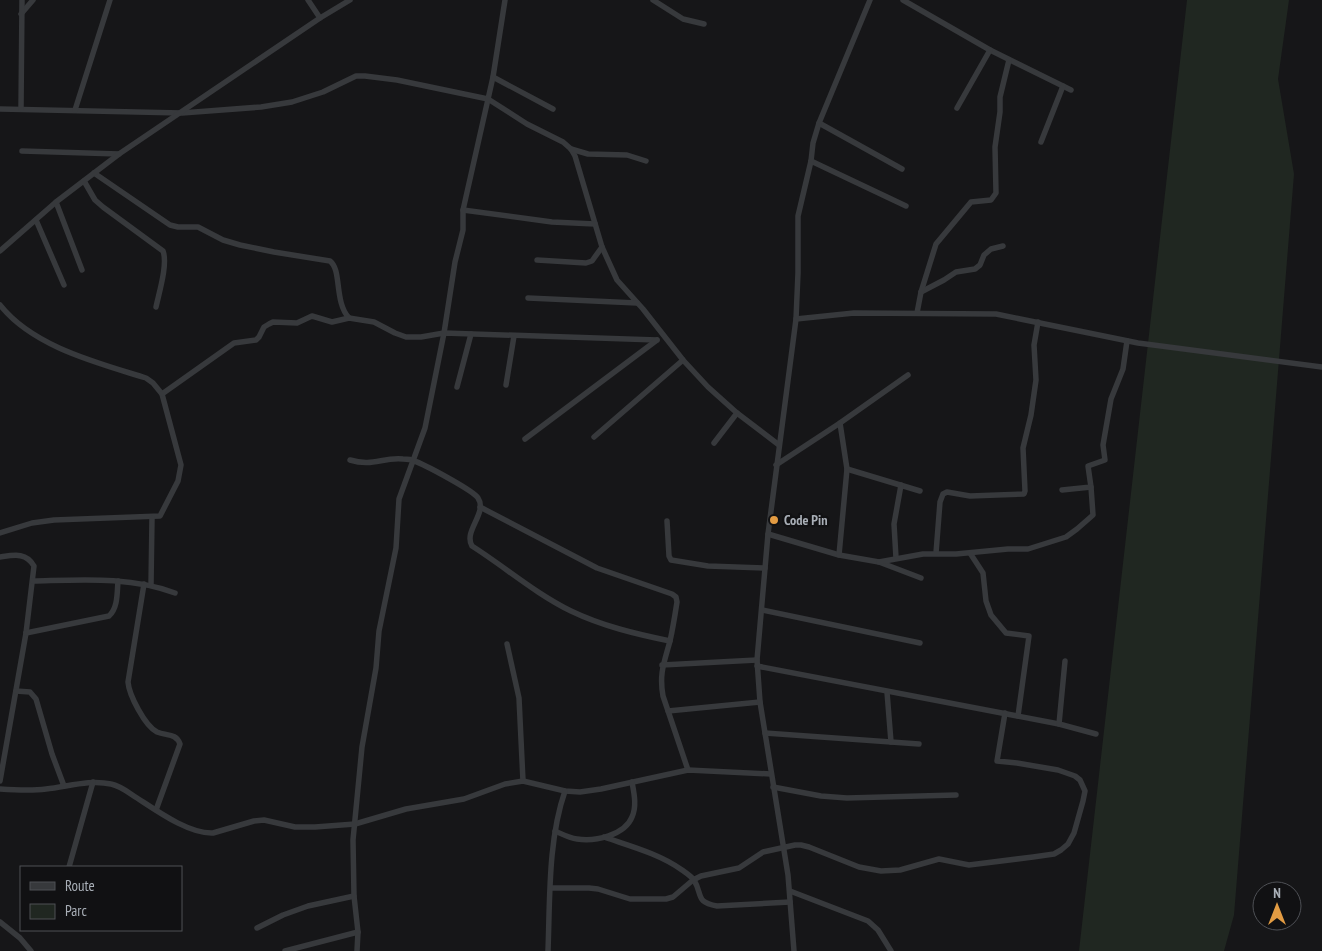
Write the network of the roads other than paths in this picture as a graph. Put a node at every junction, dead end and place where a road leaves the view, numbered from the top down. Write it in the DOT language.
graph roads {
  1 [pos="22,0"];
  2 [pos="33,0"];
  3 [pos="110,0"];
  4 [pos="308,0"];
  5 [pos="350,0"];
  6 [pos="506,0"];
  7 [pos="653,0"];
  8 [pos="870,0"];
  9 [pos="903,0"];
  10 [pos="21,14"];
  11 [pos="320,18"];
  12 [pos="704,24"];
  13 [pos="990,50"];
  14 [pos="1009,60"];
  15 [pos="493,77"];
  16 [pos="1062,86"];
  17 [pos="1071,90"];
  18 [pos="488,99"];
  19 [pos="957,108"];
  20 [pos="0,109"];
  21 [pos="20,109"];
  22 [pos="553,109"];
  23 [pos="76,110"];
  24 [pos="182,113"];
  25 [pos="819,123"];
  26 [pos="1041,142"];
  27 [pos="571,149"];
  28 [pos="22,151"];
  29 [pos="119,154"];
  30 [pos="646,161"];
  31 [pos="810,161"];
  32 [pos="902,169"];
  33 [pos="94,173"];
  34 [pos="84,180"];
  35 [pos="56,202"];
  36 [pos="906,206"];
  37 [pos="463,210"];
  38 [pos="36,220"];
  39 [pos="596,224"];
  40 [pos="1003,246"];
  41 [pos="602,247"];
  42 [pos="0,251"];
  43 [pos="537,260"];
  44 [pos="82,270"];
  45 [pos="64,285"];
  46 [pos="921,292"];
  47 [pos="528,298"];
  48 [pos="637,303"];
  49 [pos="0,305"];
  50 [pos="156,307"];
  51 [pos="917,313"];
  52 [pos="349,318"];
  53 [pos="796,318"];
  54 [pos="1038,322"];
  55 [pos="444,333"];
  56 [pos="471,334"];
  57 [pos="662,335"];
  58 [pos="514,336"];
  59 [pos="656,340"];
  60 [pos="1128,341"];
  61 [pos="682,360"];
  62 [pos="1322,367"];
  63 [pos="908,375"];
  64 [pos="506,385"];
  65 [pos="457,387"];
  66 [pos="162,394"];
  67 [pos="737,413"];
  68 [pos="840,423"];
  69 [pos="594,437"];
  70 [pos="525,439"];
  71 [pos="714,443"];
  72 [pos="779,446"];
  73 [pos="350,460"];
  74 [pos="414,460"];
  75 [pos="776,465"];
  76 [pos="847,469"];
  77 [pos="901,485"];
  78 [pos="1091,486"];
  79 [pos="1062,490"];
  80 [pos="920,491"];
  81 [pos="480,507"];
  82 [pos="152,518"];
  83 [pos="667,521"];
  84 [pos="0,533"];
  85 [pos="768,534"];
  86 [pos="936,553"];
  87 [pos="970,553"];
  88 [pos="839,555"];
  89 [pos="0,557"];
  90 [pos="896,558"];
  91 [pos="879,562"];
  92 [pos="765,568"];
  93 [pos="921,578"];
  94 [pos="33,581"];
  95 [pos="118,581"];
  96 [pos="148,584"];
  97 [pos="175,593"];
  98 [pos="762,610"];
  99 [pos="26,633"];
  100 [pos="670,641"];
  101 [pos="508,644"];
  102 [pos="920,644"];
  103 [pos="1065,661"];
  104 [pos="757,663"];
  105 [pos="662,665"];
  106 [pos="16,691"];
  107 [pos="888,692"];
  108 [pos="760,702"];
  109 [pos="668,711"];
  110 [pos="1005,713"];
  111 [pos="1018,716"];
  112 [pos="1059,724"];
  113 [pos="765,732"];
  114 [pos="1096,734"];
  115 [pos="891,742"];
  116 [pos="918,744"];
  117 [pos="688,770"];
  118 [pos="771,774"];
  119 [pos="0,781"];
  120 [pos="523,781"];
  121 [pos="92,782"];
  122 [pos="632,782"];
  123 [pos="64,786"];
  124 [pos="773,787"];
  125 [pos="0,789"];
  126 [pos="565,790"];
  127 [pos="956,795"];
  128 [pos="156,810"];
  129 [pos="355,824"];
  130 [pos="555,831"];
  131 [pos="604,837"];
  132 [pos="783,848"];
  133 [pos="69,866"];
  134 [pos="693,880"];
  135 [pos="551,888"];
  136 [pos="790,891"];
  137 [pos="354,896"];
  138 [pos="790,902"];
  139 [pos="0,922"];
  140 [pos="257,928"];
  141 [pos="358,932"];
  142 [pos="30,951"];
  143 [pos="285,951"];
  144 [pos="357,951"];
  145 [pos="548,951"];
  146 [pos="794,951"];
  147 [pos="891,951"];
  1 -- 10 [label="street"];
  2 -- 10 [label="street"];
  3 -- 23 [label="street"];
  4 -- 11 [label="street"];
  5 -- 11 [label="street"];
  6 -- 15 [label="street"];
  7 -- 12 [label="street"];
  8 -- 25 [label="street"];
  9 -- 13 [label="street"];
  10 -- 21 [label="street"];
  11 -- 24 [label="street"];
  13 -- 14 [label="street"];
  13 -- 19 [label="street"];
  14 -- 16 [label="street"];
  14 -- 46 [label="street"];
  15 -- 18 [label="street"];
  15 -- 22 [label="street"];
  16 -- 17 [label="street"];
  16 -- 26 [label="street"];
  18 -- 24 [label="street"];
  18 -- 27 [label="street"];
  18 -- 37 [label="street"];
  20 -- 21 [label="street"];
  21 -- 23 [label="street"];
  23 -- 24 [label="street"];
  24 -- 29 [label="street"];
  25 -- 31 [label="street"];
  25 -- 32 [label="street"];
  27 -- 30 [label="street"];
  27 -- 39 [label="street"];
  28 -- 29 [label="street"];
  29 -- 33 [label="street"];
  31 -- 36 [label="street"];
  31 -- 53 [label="street"];
  33 -- 34 [label="street"];
  33 -- 52 [label="street"];
  34 -- 35 [label="street"];
  34 -- 50 [label="street"];
  35 -- 38 [label="street"];
  35 -- 44 [label="street"];
  37 -- 39 [label="street"];
  37 -- 55 [label="street"];
  38 -- 42 [label="street"];
  38 -- 45 [label="street"];
  39 -- 41 [label="street"];
  40 -- 46 [label="street"];
  41 -- 43 [label="street"];
  41 -- 48 [label="street"];
  46 -- 51 [label="street"];
  47 -- 48 [label="street"];
  48 -- 57 [label="street"];
  49 -- 66 [label="street"];
  51 -- 53 [label="street"];
  51 -- 54 [label="street"];
  52 -- 55 [label="street"];
  52 -- 66 [label="street"];
  53 -- 72 [label="street"];
  54 -- 60 [label="street"];
  54 -- 86 [label="street"];
  55 -- 56 [label="street"];
  55 -- 74 [label="street"];
  56 -- 58 [label="street"];
  56 -- 65 [label="street"];
  57 -- 59 [label="street"];
  57 -- 61 [label="street"];
  58 -- 59 [label="street"];
  58 -- 64 [label="street"];
  59 -- 70 [label="street"];
  60 -- 62 [label="street"];
  60 -- 78 [label="street"];
  61 -- 67 [label="street"];
  61 -- 69 [label="street"];
  63 -- 68 [label="street"];
  66 -- 82 [label="street"];
  67 -- 71 [label="street"];
  67 -- 72 [label="street"];
  68 -- 75 [label="street"];
  68 -- 76 [label="street"];
  72 -- 75 [label="street"];
  73 -- 74 [label="street"];
  74 -- 81 [label="street"];
  74 -- 129 [label="street"];
  75 -- 85 [label="street"];
  76 -- 77 [label="street"];
  76 -- 88 [label="street"];
  77 -- 80 [label="street"];
  77 -- 90 [label="street"];
  78 -- 79 [label="street"];
  78 -- 87 [label="street"];
  81 -- 100 [label="street"];
  81 -- 100 [label="street"];
  82 -- 84 [label="street"];
  82 -- 96 [label="street"];
  83 -- 92 [label="street"];
  85 -- 88 [label="street"];
  85 -- 92 [label="street"];
  86 -- 87 [label="street"];
  86 -- 90 [label="street"];
  87 -- 111 [label="street"];
  88 -- 91 [label="street"];
  89 -- 94 [label="street"];
  90 -- 91 [label="street"];
  91 -- 93 [label="street"];
  92 -- 98 [label="street"];
  94 -- 95 [label="street"];
  94 -- 99 [label="street"];
  95 -- 96 [label="street"];
  95 -- 99 [label="street"];
  96 -- 97 [label="street"];
  96 -- 128 [label="street"];
  98 -- 102 [label="street"];
  98 -- 104 [label="street"];
  99 -- 106 [label="street"];
  100 -- 105 [label="street"];
  101 -- 120 [label="street"];
  103 -- 112 [label="street"];
  104 -- 105 [label="street"];
  104 -- 107 [label="street"];
  104 -- 108 [label="street"];
  105 -- 109 [label="street"];
  106 -- 119 [label="street"];
  106 -- 123 [label="street"];
  107 -- 110 [label="street"];
  107 -- 115 [label="street"];
  108 -- 109 [label="street"];
  108 -- 113 [label="street"];
  109 -- 117 [label="street"];
  110 -- 111 [label="street"];
  110 -- 132 [label="street"];
  111 -- 112 [label="street"];
  112 -- 114 [label="street"];
  113 -- 115 [label="street"];
  113 -- 118 [label="street"];
  115 -- 116 [label="street"];
  117 -- 118 [label="street"];
  117 -- 122 [label="street"];
  118 -- 124 [label="street"];
  120 -- 126 [label="street"];
  120 -- 129 [label="street"];
  121 -- 123 [label="street"];
  121 -- 128 [label="street"];
  121 -- 133 [label="street"];
  122 -- 126 [label="street"];
  122 -- 131 [label="street"];
  123 -- 125 [label="street"];
  124 -- 127 [label="street"];
  124 -- 132 [label="street"];
  126 -- 130 [label="street"];
  128 -- 129 [label="street"];
  129 -- 137 [label="street"];
  130 -- 131 [label="street"];
  130 -- 135 [label="street"];
  131 -- 134 [label="street"];
  132 -- 134 [label="street"];
  132 -- 136 [label="street"];
  134 -- 135 [label="street"];
  134 -- 138 [label="street"];
  135 -- 145 [label="street"];
  136 -- 138 [label="street"];
  136 -- 147 [label="street"];
  137 -- 140 [label="street"];
  137 -- 141 [label="street"];
  138 -- 146 [label="street"];
  139 -- 142 [label="street"];
  141 -- 143 [label="street"];
  141 -- 144 [label="street"];
}
